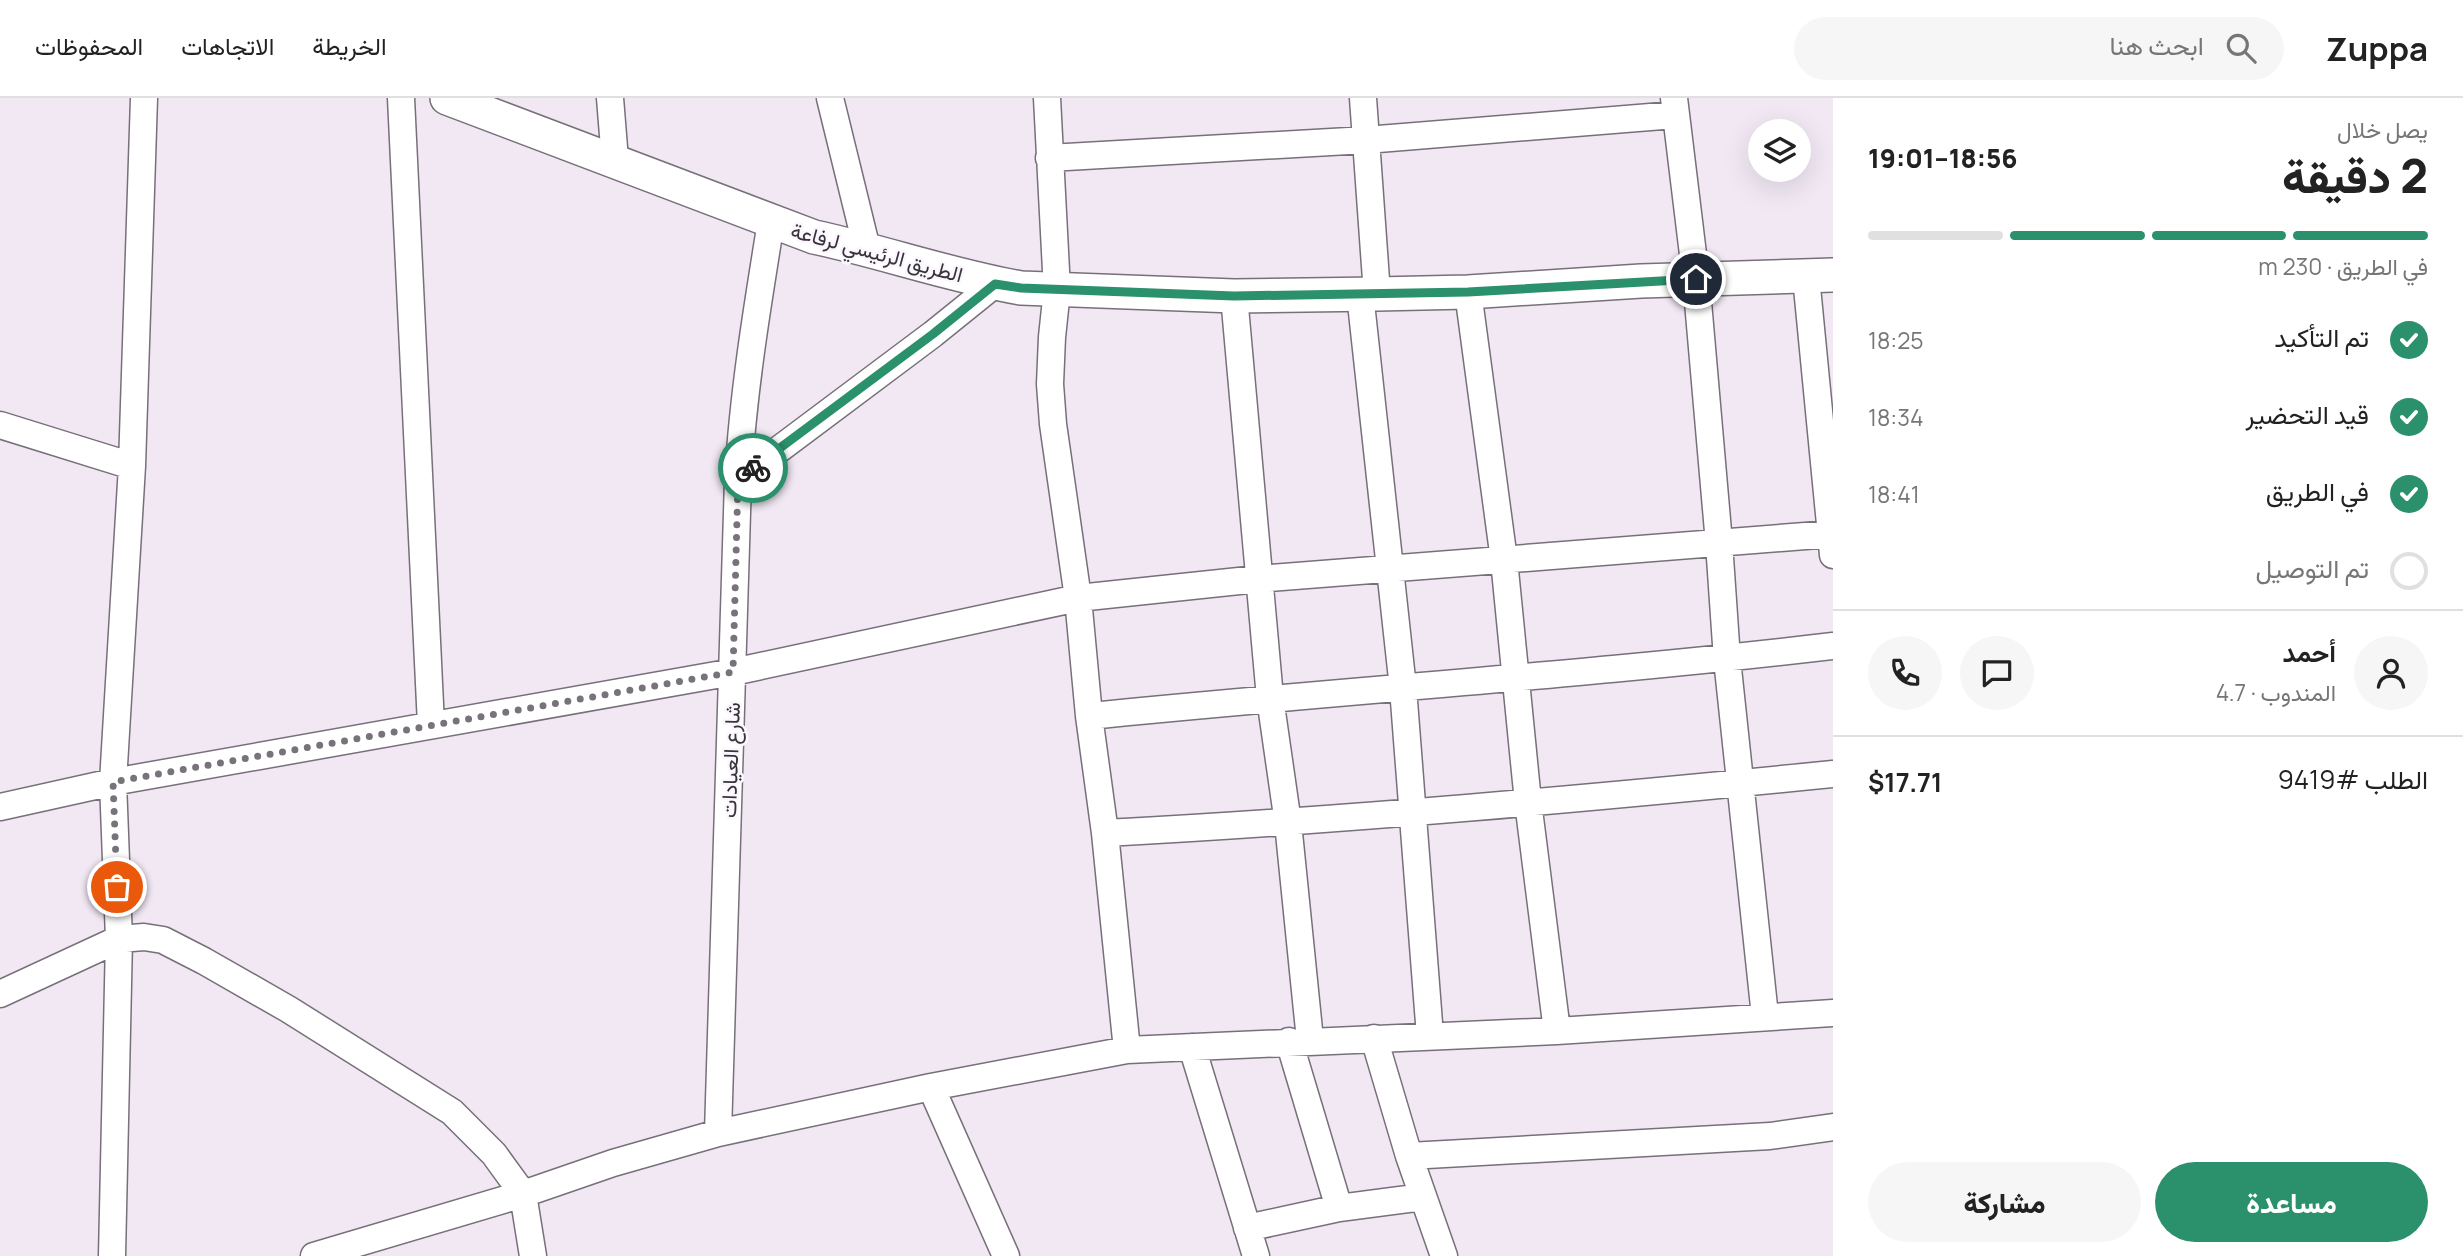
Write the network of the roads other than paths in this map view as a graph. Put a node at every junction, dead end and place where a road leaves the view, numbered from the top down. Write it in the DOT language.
graph roads {
  1 [pos="144,98"];
  2 [pos="401,98"];
  3 [pos="447,98"];
  4 [pos="610,98"];
  5 [pos="830,98"];
  6 [pos="1047,98"];
  7 [pos="1363,98"];
  8 [pos="1674,106"];
  9 [pos="1366,140"];
  10 [pos="1049,158"];
  11 [pos="615,160"];
  12 [pos="771,222"];
  13 [pos="867,249"];
  14 [pos="1819,276"];
  15 [pos="1696,279"];
  16 [pos="995,284"];
  17 [pos="1057,290"];
  18 [pos="1468,292"];
  19 [pos="1368,294"];
  20 [pos="1234,296"];
  21 [pos="0,425"];
  22 [pos="132,466"];
  23 [pos="738,480"];
  24 [pos="1719,543"];
  25 [pos="1832,545"];
  26 [pos="1504,560"];
  27 [pos="1389,569"];
  28 [pos="1258,579"];
  29 [pos="1078,598"];
  30 [pos="1833,646"];
  31 [pos="1727,659"];
  32 [pos="733,672"];
  33 [pos="1516,678"];
  34 [pos="1403,688"];
  35 [pos="1270,698"];
  36 [pos="1089,716"];
  37 [pos="431,725"];
  38 [pos="1833,774"];
  39 [pos="113,782"];
  40 [pos="1740,783"];
  41 [pos="1528,802"];
  42 [pos="0,807"];
  43 [pos="1414,813"];
  44 [pos="1288,823"];
  45 [pos="1105,832"];
  46 [pos="119,939"];
  47 [pos="0,994"];
  48 [pos="1833,1013"];
  49 [pos="1765,1016"];
  50 [pos="1556,1031"];
  51 [pos="1430,1036"];
  52 [pos="1374,1038"];
  53 [pos="1299,1041"];
  54 [pos="1192,1047"];
  55 [pos="1127,1050"];
  56 [pos="931,1087"];
  57 [pos="1833,1127"];
  58 [pos="718,1133"];
  59 [pos="1409,1156"];
  60 [pos="523,1194"];
  61 [pos="1423,1197"];
  62 [pos="1339,1208"];
  63 [pos="1247,1228"];
  64 [pos="112,1256"];
  65 [pos="314,1256"];
  66 [pos="533,1256"];
  67 [pos="1006,1256"];
  68 [pos="1256,1256"];
  69 [pos="1444,1256"];
  1 -- 22 [label="street"];
  2 -- 37 [label="street"];
  3 -- 11 [label="street, الطريق الرئيسي لرفاعة"];
  4 -- 11 [label="street"];
  5 -- 13 [label="street"];
  6 -- 10 [label="street"];
  7 -- 9 [label="street"];
  8 -- 9 [label="street"];
  8 -- 15 [label="street"];
  9 -- 10 [label="street"];
  9 -- 19 [label="street"];
  10 -- 17 [label="street"];
  11 -- 12 [label="street, الطريق الرئيسي لرفاعة"];
  12 -- 13 [label="street, الطريق الرئيسي لرفاعة"];
  12 -- 23 [label="street, شارع العيادات"];
  13 -- 16 [label="street, الطريق الرئيسي لرفاعة"];
  14 -- 15 [label="street, الطريق الرئيسي لرفاعة"];
  14 -- 25 [label="street"];
  15 -- 18 [label="street, الطريق الرئيسي لرفاعة"];
  15 -- 24 [label="street"];
  16 -- 17 [label="street, الطريق الرئيسي لرفاعة"];
  16 -- 23 [label="street"];
  17 -- 20 [label="street, الطريق الرئيسي لرفاعة"];
  17 -- 29 [label="street"];
  18 -- 19 [label="street, الطريق الرئيسي لرفاعة"];
  18 -- 26 [label="street"];
  19 -- 20 [label="street, الطريق الرئيسي لرفاعة"];
  19 -- 27 [label="street"];
  20 -- 28 [label="street"];
  21 -- 22 [label="street"];
  22 -- 39 [label="street"];
  23 -- 32 [label="street, شارع العيادات"];
  24 -- 25 [label="street"];
  24 -- 26 [label="street"];
  24 -- 31 [label="street"];
  26 -- 27 [label="street"];
  26 -- 33 [label="street"];
  27 -- 28 [label="street"];
  27 -- 34 [label="street"];
  28 -- 29 [label="street"];
  28 -- 35 [label="street"];
  29 -- 32 [label="street"];
  29 -- 36 [label="street"];
  30 -- 31 [label="street"];
  31 -- 33 [label="street"];
  31 -- 40 [label="street"];
  32 -- 37 [label="street"];
  32 -- 58 [label="street, شارع العيادات"];
  33 -- 34 [label="street"];
  33 -- 41 [label="street"];
  34 -- 35 [label="street"];
  34 -- 43 [label="street"];
  35 -- 36 [label="street"];
  35 -- 44 [label="street"];
  36 -- 45 [label="street"];
  37 -- 39 [label="street"];
  38 -- 40 [label="street"];
  39 -- 42 [label="street"];
  39 -- 46 [label="street"];
  40 -- 41 [label="street"];
  40 -- 49 [label="street"];
  41 -- 43 [label="street"];
  41 -- 50 [label="street"];
  43 -- 44 [label="street"];
  43 -- 51 [label="street"];
  44 -- 45 [label="street"];
  44 -- 53 [label="street"];
  45 -- 55 [label="street"];
  46 -- 47 [label="street"];
  46 -- 60 [label="street"];
  46 -- 64 [label="street"];
  48 -- 49 [label="street"];
  49 -- 50 [label="street"];
  50 -- 51 [label="street"];
  51 -- 52 [label="street"];
  52 -- 53 [label="street"];
  52 -- 59 [label="street"];
  53 -- 54 [label="street"];
  53 -- 62 [label="street"];
  54 -- 55 [label="street"];
  54 -- 63 [label="street"];
  55 -- 56 [label="street"];
  56 -- 58 [label="street"];
  56 -- 67 [label="street"];
  57 -- 59 [label="street"];
  58 -- 60 [label="street"];
  59 -- 61 [label="street"];
  60 -- 65 [label="street"];
  60 -- 66 [label="street"];
  61 -- 62 [label="street"];
  61 -- 69 [label="street"];
  62 -- 63 [label="street"];
  63 -- 68 [label="street"];
}
